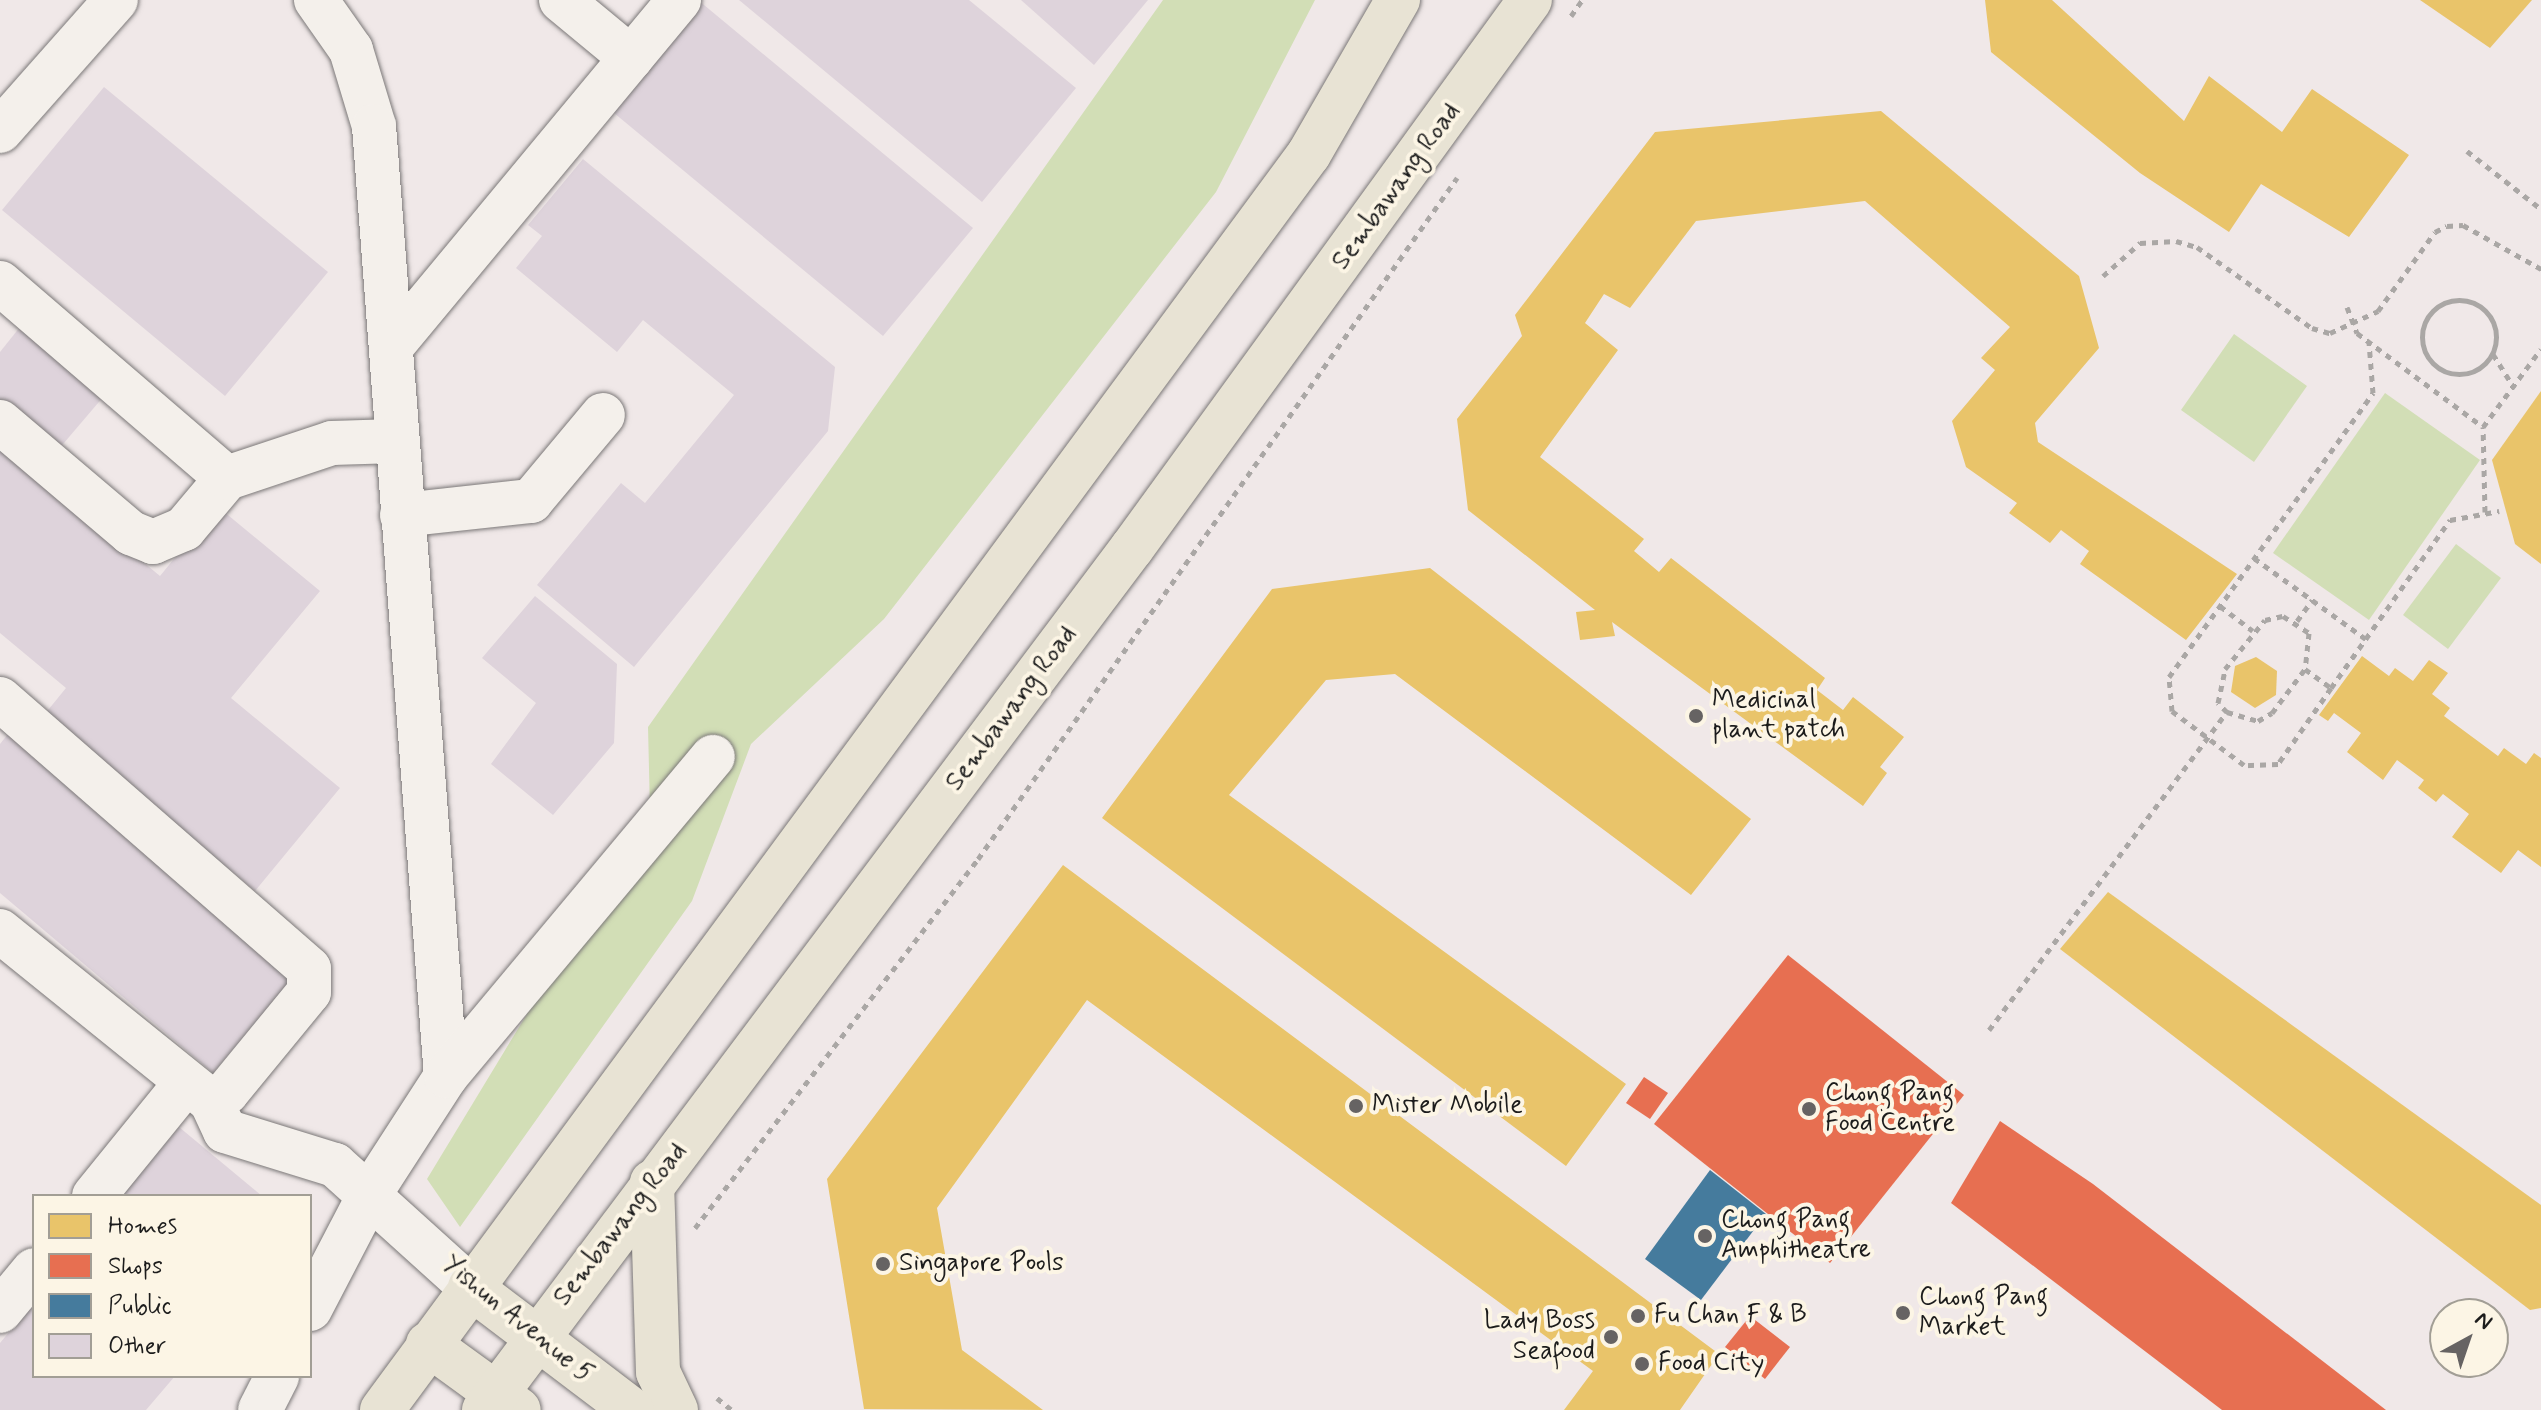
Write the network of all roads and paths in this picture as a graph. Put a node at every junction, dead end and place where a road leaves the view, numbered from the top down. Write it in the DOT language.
graph roads {
  1 [pos="116,0"];
  2 [pos="316,0"];
  3 [pos="561,0"];
  4 [pos="679,0"];
  5 [pos="1398,0"];
  6 [pos="1582,0"];
  7 [pos="1547,13"];
  8 [pos="631,58"];
  9 [pos="0,131"];
  10 [pos="2467,151"];
  11 [pos="1464,167"];
  12 [pos="2541,209"];
  13 [pos="2541,269"];
  14 [pos="2103,276"];
  15 [pos="0,283"];
  16 [pos="2347,307"];
  17 [pos="2354,325"];
  18 [pos="2369,342"];
  19 [pos="391,347"];
  20 [pos="2541,349"];
  21 [pos="2493,354"];
  22 [pos="2514,388"];
  23 [pos="603,415"];
  24 [pos="0,422"];
  25 [pos="2483,427"];
  26 [pos="396,441"];
  27 [pos="227,478"];
  28 [pos="2499,511"];
  29 [pos="2485,512"];
  30 [pos="402,515"];
  31 [pos="2254,558"];
  32 [pos="2312,600"];
  33 [pos="2220,606"];
  34 [pos="2297,621"];
  35 [pos="2253,631"];
  36 [pos="2366,639"];
  37 [pos="2305,669"];
  38 [pos="2331,688"];
  39 [pos="0,699"];
  40 [pos="2227,712"];
  41 [pos="2208,738"];
  42 [pos="713,757"];
  43 [pos="0,931"];
  44 [pos="1989,1030"];
  45 [pos="446,1076"];
  46 [pos="198,1093"];
  47 [pos="652,1182"];
  48 [pos="371,1192"];
  49 [pos="96,1194"];
  50 [pos="691,1232"];
  51 [pos="32,1272"];
  52 [pos="470,1287"];
  53 [pos="312,1305"];
  54 [pos="0,1311"];
  55 [pos="536,1337"];
  56 [pos="428,1344"];
  57 [pos="276,1378"];
  58 [pos="692,1401"];
  59 [pos="500,1404"];
  60 [pos="260,1410"];
  61 [pos="382,1410"];
  62 [pos="632,1410"];
  63 [pos="732,1410"];
  1 -- 9 [label="lane"];
  2 -- 19 [label="lane"];
  3 -- 8 [label="lane"];
  4 -- 8 [label="lane"];
  5 -- 52 [label="main road"];
  6 -- 7 [label="path"];
  7 -- 47 [label="main road, Sembawang Road"];
  8 -- 19 [label="lane"];
  10 -- 12 [label="path"];
  11 -- 50 [label="path"];
  13 -- 17 [label="path"];
  14 -- 17 [label="path"];
  15 -- 27 [label="lane"];
  16 -- 17 [label="path"];
  17 -- 18 [label="path"];
  18 -- 25 [label="path"];
  18 -- 31 [label="path"];
  19 -- 26 [label="lane"];
  20 -- 22 [label="path"];
  21 -- 21 [label="path"];
  21 -- 22 [label="path"];
  22 -- 25 [label="path"];
  23 -- 30 [label="lane"];
  24 -- 27 [label="lane"];
  25 -- 29 [label="path"];
  26 -- 27 [label="lane"];
  26 -- 30 [label="lane"];
  28 -- 29 [label="path"];
  29 -- 36 [label="path"];
  30 -- 45 [label="lane"];
  31 -- 32 [label="path"];
  31 -- 33 [label="path"];
  32 -- 34 [label="path"];
  32 -- 36 [label="path"];
  33 -- 35 [label="path"];
  33 -- 41 [label="path"];
  34 -- 35 [label="path"];
  34 -- 37 [label="path"];
  35 -- 40 [label="path"];
  36 -- 38 [label="path"];
  37 -- 38 [label="path"];
  37 -- 40 [label="path"];
  38 -- 41 [label="path"];
  39 -- 46 [label="lane"];
  40 -- 41 [label="path"];
  41 -- 44 [label="path"];
  42 -- 45 [label="lane"];
  43 -- 46 [label="lane, Yishun Avenue 5"];
  45 -- 48 [label="lane"];
  46 -- 48 [label="lane, Yishun Avenue 5"];
  46 -- 49 [label="lane"];
  47 -- 55 [label="main road, Sembawang Road"];
  47 -- 58 [label="main road"];
  48 -- 52 [label="lane, Yishun Avenue 5"];
  48 -- 53 [label="lane"];
  51 -- 54 [label="lane"];
  52 -- 55 [label="main road, Yishun Avenue 5"];
  52 -- 56 [label="main road"];
  55 -- 59 [label="main road, Sembawang Road"];
  55 -- 62 [label="main road, Yishun Avenue 5"];
  56 -- 59 [label="main road"];
  56 -- 61 [label="main road"];
  57 -- 60 [label="lane"];
  58 -- 63 [label="path"];
}
